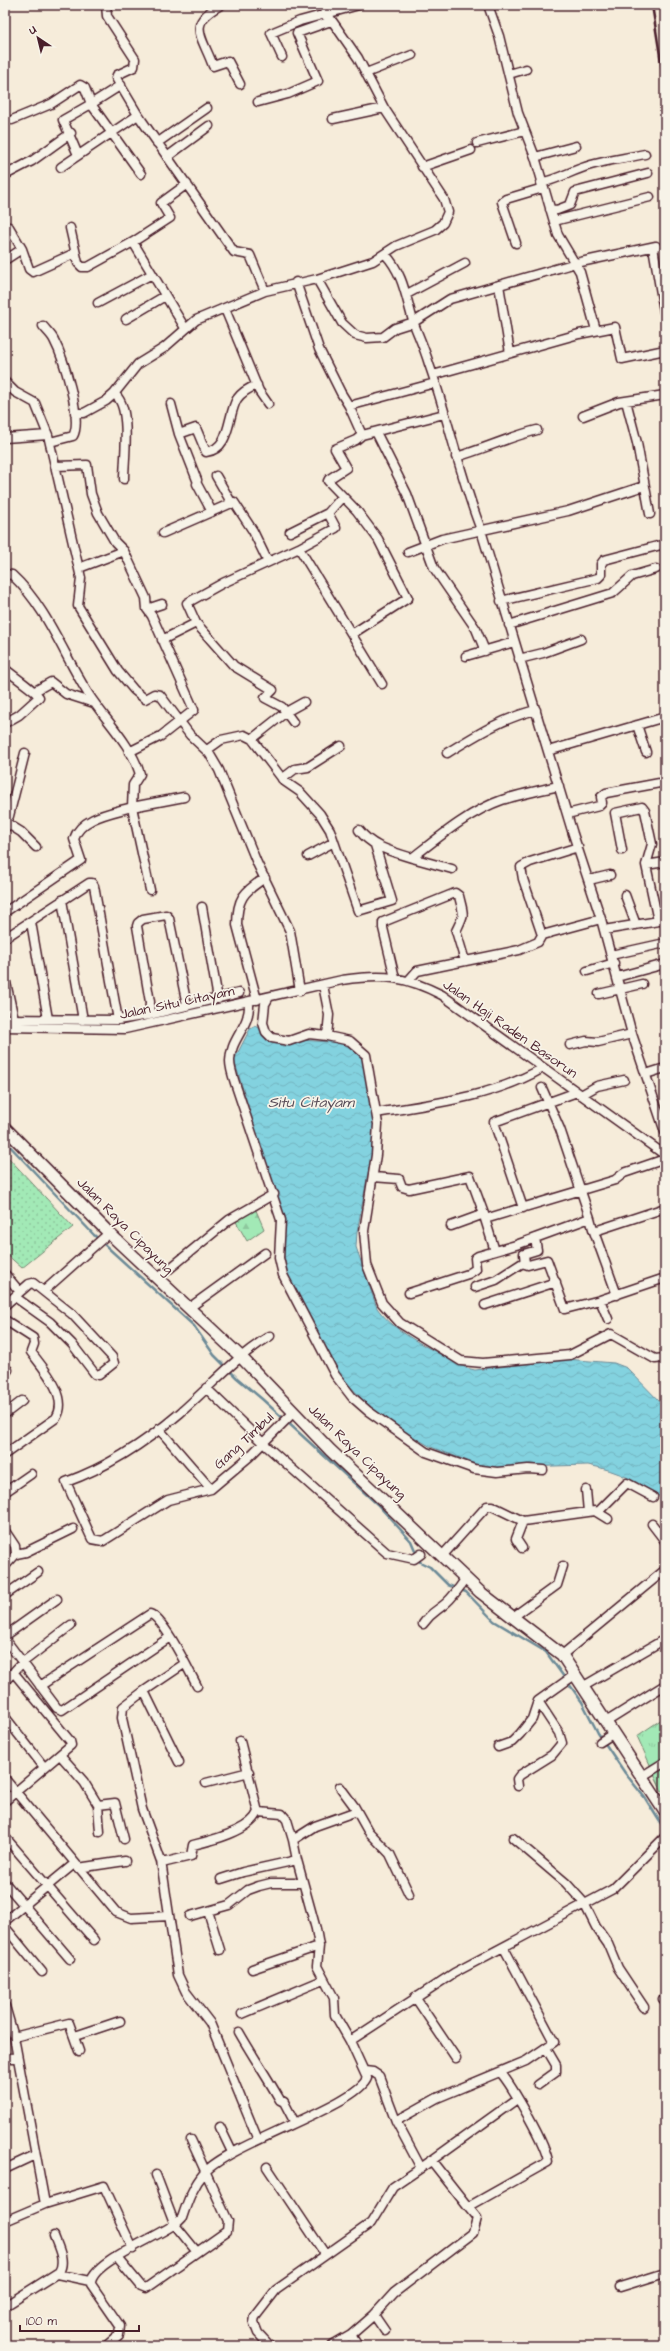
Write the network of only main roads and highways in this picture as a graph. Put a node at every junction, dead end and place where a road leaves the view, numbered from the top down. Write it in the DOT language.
graph roads {
  1 [pos="5,1128"];
  2 [pos="665,1812"];
  1 -- 2 [label="main road, Jalan Raya Cipayung"];
}
